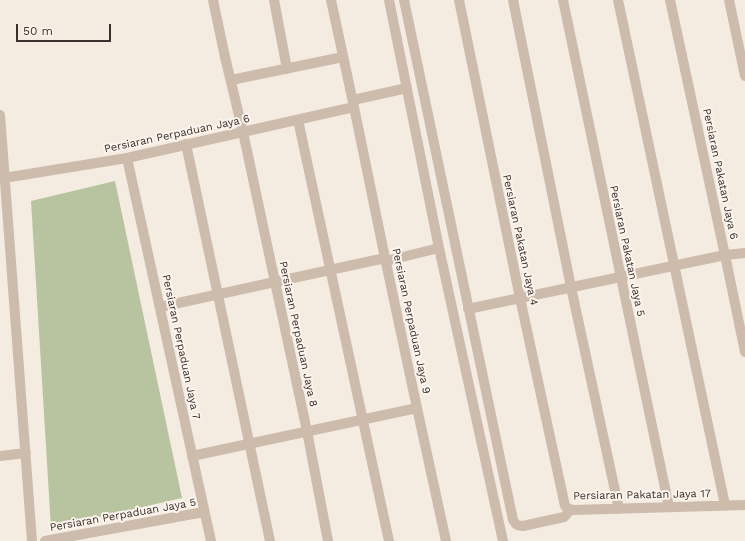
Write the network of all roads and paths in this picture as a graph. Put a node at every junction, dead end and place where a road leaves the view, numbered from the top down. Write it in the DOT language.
graph roads {
  1 [pos="213,0"];
  2 [pos="274,0"];
  3 [pos="331,0"];
  4 [pos="389,0"];
  5 [pos="404,0"];
  6 [pos="513,0"];
  7 [pos="563,0"];
  8 [pos="618,0"];
  9 [pos="670,0"];
  10 [pos="729,0"];
  11 [pos="459,1"];
  12 [pos="343,57"];
  13 [pos="287,69"];
  14 [pos="745,76"];
  15 [pos="231,80"];
  16 [pos="407,88"];
  17 [pos="354,104"];
  18 [pos="0,115"];
  19 [pos="298,120"];
  20 [pos="244,132"];
  21 [pos="186,144"];
  22 [pos="127,158"];
  23 [pos="4,178"];
  24 [pos="439,248"];
  25 [pos="745,253"];
  26 [pos="725,255"];
  27 [pos="11,256"];
  28 [pos="0,257"];
  29 [pos="385,260"];
  30 [pos="674,266"];
  31 [pos="331,270"];
  32 [pos="620,277"];
  33 [pos="274,282"];
  34 [pos="572,287"];
  35 [pos="218,294"];
  36 [pos="520,298"];
  37 [pos="160,307"];
  38 [pos="468,309"];
  39 [pos="745,352"];
  40 [pos="416,408"];
  41 [pos="363,419"];
  42 [pos="307,431"];
  43 [pos="250,443"];
  44 [pos="26,453"];
  45 [pos="0,456"];
  46 [pos="192,456"];
  47 [pos="559,483"];
  48 [pos="725,505"];
  49 [pos="745,505"];
  50 [pos="669,507"];
  51 [pos="619,509"];
  52 [pos="570,510"];
  53 [pos="204,512"];
  54 [pos="446,540"];
  55 [pos="32,541"];
  56 [pos="45,541"];
  57 [pos="211,541"];
  58 [pos="270,541"];
  59 [pos="328,541"];
  60 [pos="389,541"];
  61 [pos="503,541"];
  1 -- 15 [label="street, Persiaran Perpaduan Jaya 8"];
  2 -- 13 [label="street"];
  3 -- 12 [label="street, Persiaran Perpaduan Jaya 9"];
  4 -- 16 [label="street"];
  5 -- 38 [label="street"];
  6 -- 34 [label="street"];
  7 -- 32 [label="street, Persiaran Pakatan Jaya 5"];
  8 -- 30 [label="street"];
  9 -- 26 [label="street, Persiaran Pakatan Jaya 6"];
  10 -- 14 [label="street"];
  11 -- 36 [label="street, Persiaran Pakatan Jaya 4"];
  12 -- 13 [label="street"];
  12 -- 17 [label="street, Persiaran Perpaduan Jaya 9"];
  13 -- 15 [label="street"];
  15 -- 20 [label="street, Persiaran Perpaduan Jaya 8"];
  16 -- 17 [label="street, Persiaran Perpaduan Jaya 6"];
  16 -- 24 [label="street"];
  17 -- 19 [label="street, Persiaran Perpaduan Jaya 6"];
  17 -- 29 [label="street, Persiaran Perpaduan Jaya 9"];
  18 -- 23 [label="street"];
  19 -- 20 [label="street, Persiaran Perpaduan Jaya 6"];
  19 -- 31 [label="street"];
  20 -- 21 [label="street, Persiaran Perpaduan Jaya 6"];
  20 -- 33 [label="street, Persiaran Perpaduan Jaya 8"];
  21 -- 22 [label="street, Persiaran Perpaduan Jaya 6"];
  21 -- 35 [label="street"];
  22 -- 23 [label="street, Persiaran Perpaduan Jaya 6"];
  22 -- 37 [label="street, Persiaran Perpaduan Jaya 7"];
  23 -- 27 [label="street"];
  24 -- 29 [label="street"];
  24 -- 61 [label="street"];
  25 -- 26 [label="street"];
  26 -- 30 [label="street"];
  26 -- 39 [label="street, Persiaran Pakatan Jaya 6"];
  27 -- 28 [label="street"];
  27 -- 44 [label="street"];
  29 -- 31 [label="street"];
  29 -- 40 [label="street, Persiaran Perpaduan Jaya 9"];
  30 -- 32 [label="street"];
  30 -- 48 [label="street"];
  31 -- 33 [label="street"];
  31 -- 41 [label="street"];
  32 -- 34 [label="street"];
  32 -- 50 [label="street, Persiaran Pakatan Jaya 5"];
  33 -- 35 [label="street"];
  33 -- 42 [label="street, Persiaran Perpaduan Jaya 8"];
  34 -- 36 [label="street"];
  34 -- 51 [label="street"];
  35 -- 37 [label="street"];
  35 -- 43 [label="street"];
  36 -- 38 [label="street"];
  36 -- 47 [label="street, Persiaran Pakatan Jaya 4"];
  37 -- 46 [label="street, Persiaran Perpaduan Jaya 7"];
  38 -- 52 [label="street"];
  40 -- 41 [label="street"];
  40 -- 54 [label="street, Persiaran Perpaduan Jaya 9"];
  41 -- 42 [label="street"];
  41 -- 60 [label="street"];
  42 -- 43 [label="street"];
  42 -- 59 [label="street, Persiaran Perpaduan Jaya 8"];
  43 -- 46 [label="street"];
  43 -- 58 [label="street"];
  44 -- 45 [label="street"];
  44 -- 55 [label="street"];
  46 -- 53 [label="street, Persiaran Perpaduan Jaya 7"];
  47 -- 52 [label="street, Persiaran Pakatan Jaya 17"];
  48 -- 49 [label="street, Persiaran Pakatan Jaya 17"];
  48 -- 50 [label="street, Persiaran Pakatan Jaya 17"];
  50 -- 51 [label="street, Persiaran Pakatan Jaya 17"];
  51 -- 52 [label="street, Persiaran Pakatan Jaya 17"];
  53 -- 56 [label="street, Persiaran Perpaduan Jaya 5"];
  53 -- 57 [label="street, Persiaran Perpaduan Jaya 7"];
}
